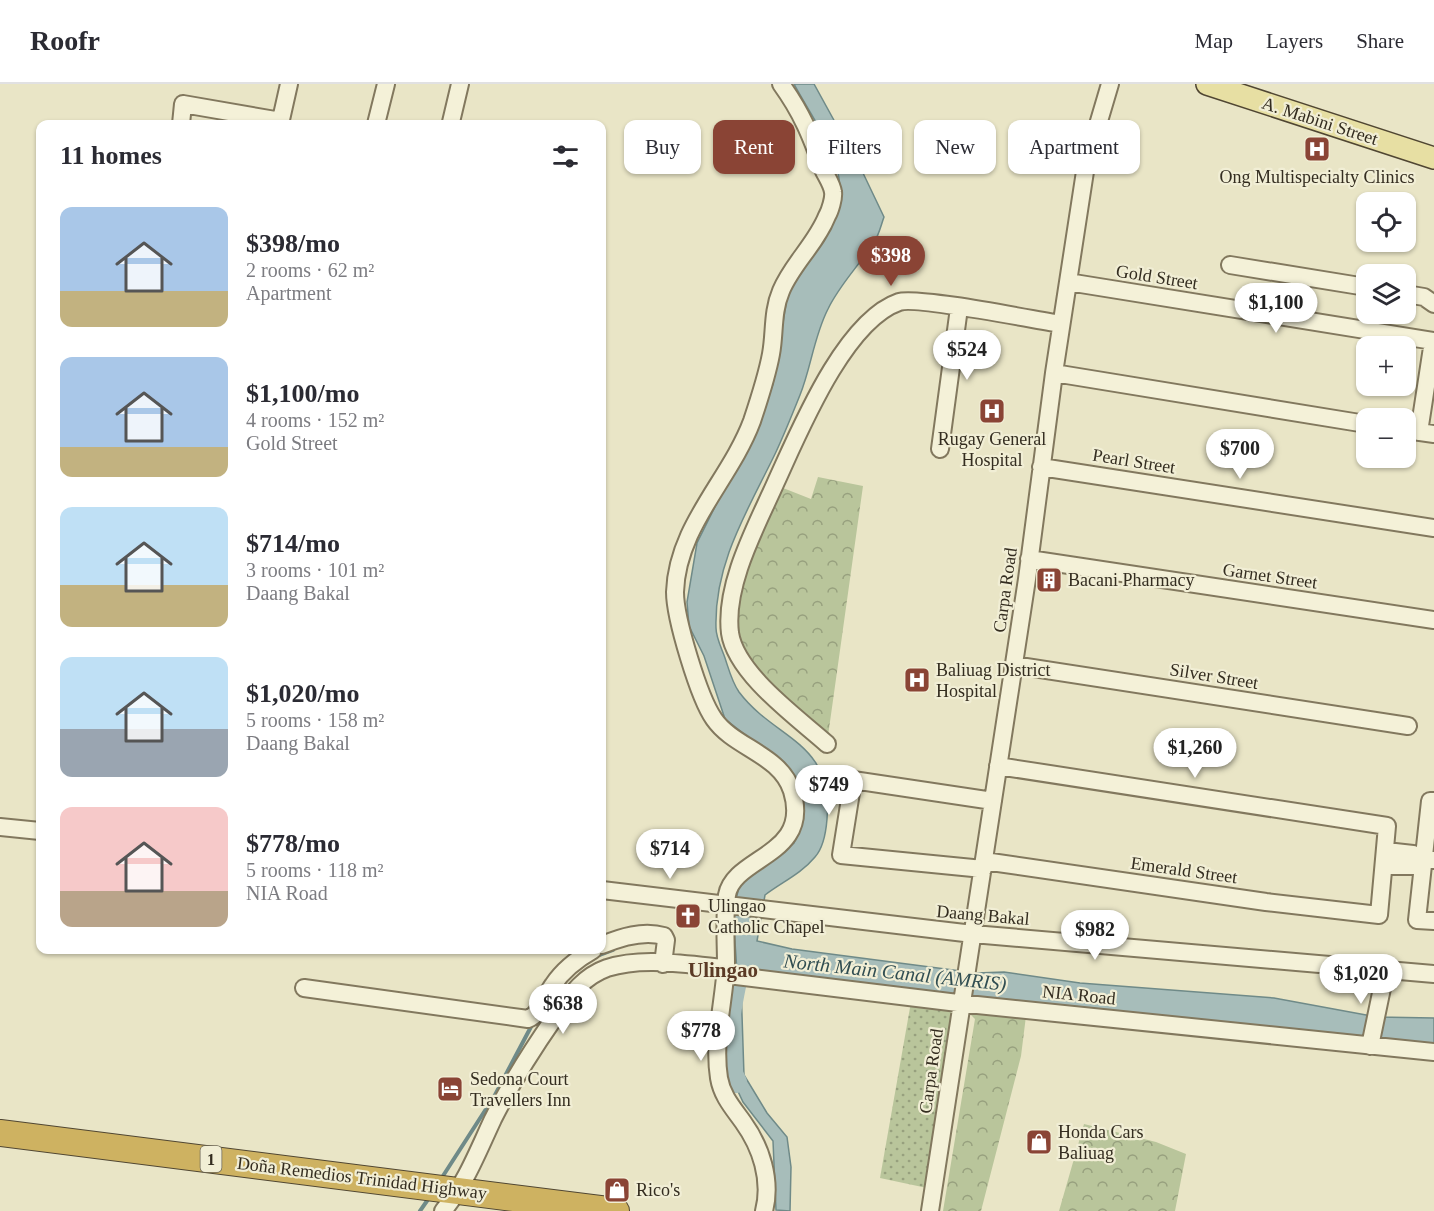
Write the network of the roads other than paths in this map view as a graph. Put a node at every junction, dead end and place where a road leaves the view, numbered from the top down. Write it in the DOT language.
graph roads {
  1 [pos="289,84"];
  2 [pos="386,84"];
  3 [pos="460,84"];
  4 [pos="781,84"];
  5 [pos="1110,84"];
  6 [pos="1207,84"];
  7 [pos="181,120"];
  8 [pos="265,120"];
  9 [pos="281,120"];
  10 [pos="377,120"];
  11 [pos="452,120"];
  12 [pos="1434,158"];
  13 [pos="1230,265"];
  14 [pos="1068,282"];
  15 [pos="1356,285"];
  16 [pos="1416,296"];
  17 [pos="1434,304"];
  18 [pos="959,308"];
  19 [pos="1061,324"];
  20 [pos="1434,340"];
  21 [pos="1054,373"];
  22 [pos="1356,422"];
  23 [pos="1419,432"];
  24 [pos="940,448"];
  25 [pos="1041,467"];
  26 [pos="1434,528"];
  27 [pos="1029,559"];
  28 [pos="1434,620"];
  29 [pos="1014,664"];
  30 [pos="1408,726"];
  31 [pos="827,744"];
  32 [pos="998,766"];
  33 [pos="993,801"];
  34 [pos="1434,801"];
  35 [pos="0,827"];
  36 [pos="36,831"];
  37 [pos="1385,858"];
  38 [pos="1428,860"];
  39 [pos="983,865"];
  40 [pos="606,890"];
  41 [pos="731,905"];
  42 [pos="1434,921"];
  43 [pos="973,934"];
  44 [pos="606,944"];
  45 [pos="587,954"];
  46 [pos="663,964"];
  47 [pos="1386,969"];
  48 [pos="731,973"];
  49 [pos="1434,974"];
  50 [pos="304,988"];
  51 [pos="960,1000"];
  52 [pos="1370,1046"];
  53 [pos="1434,1052"];
  54 [pos="0,1133"];
  55 [pos="452,1197"];
  56 [pos="616,1211"];
  57 [pos="764,1211"];
  58 [pos="930,1211"];
  1 -- 9 [label="street"];
  2 -- 10 [label="street"];
  3 -- 11 [label="street"];
  4 -- 41 [label="street"];
  5 -- 14 [label="street, Carpa Road"];
  6 -- 12 [label="main road, A. Mabini Street"];
  7 -- 8 [label="street"];
  13 -- 15 [label="street"];
  14 -- 19 [label="street, Carpa Road"];
  14 -- 20 [label="street, Gold Street"];
  16 -- 17 [label="street"];
  18 -- 19 [label="street"];
  18 -- 24 [label="street"];
  18 -- 31 [label="street"];
  19 -- 21 [label="street, Carpa Road"];
  20 -- 23 [label="street, Gold Street"];
  21 -- 22 [label="street"];
  21 -- 25 [label="street, Carpa Road"];
  25 -- 26 [label="street, Pearl Street"];
  25 -- 27 [label="street, Carpa Road"];
  27 -- 28 [label="street, Garnet Street"];
  27 -- 29 [label="street, Carpa Road"];
  29 -- 30 [label="street, Silver Street"];
  29 -- 32 [label="street, Carpa Road"];
  32 -- 33 [label="street, Carpa Road"];
  32 -- 37 [label="street"];
  33 -- 39 [label="street, Carpa Road"];
  33 -- 39 [label="street, Emerald Street"];
  34 -- 38 [label="street"];
  35 -- 36 [label="street"];
  37 -- 38 [label="street"];
  37 -- 39 [label="street, Emerald Street"];
  38 -- 42 [label="street"];
  39 -- 43 [label="street, Carpa Road"];
  40 -- 41 [label="street, Daang Bakal"];
  41 -- 43 [label="street, Daang Bakal"];
  41 -- 48 [label="street"];
  43 -- 47 [label="street, Daang Bakal"];
  43 -- 51 [label="street, Carpa Road"];
  44 -- 46 [label="street"];
  45 -- 50 [label="street"];
  46 -- 48 [label="street, NIA Road"];
  46 -- 55 [label="street, NIA Road"];
  47 -- 49 [label="street, Daang Bakal"];
  47 -- 52 [label="street"];
  48 -- 51 [label="street, NIA Road"];
  48 -- 57 [label="street"];
  51 -- 52 [label="street, NIA Road"];
  51 -- 58 [label="street, Carpa Road"];
  52 -- 53 [label="street, NIA Road"];
  54 -- 55 [label="highway, Doña Remedios Trinidad Highway / 1"];
  55 -- 56 [label="highway, Doña Remedios Trinidad Highway / 1"];
}
